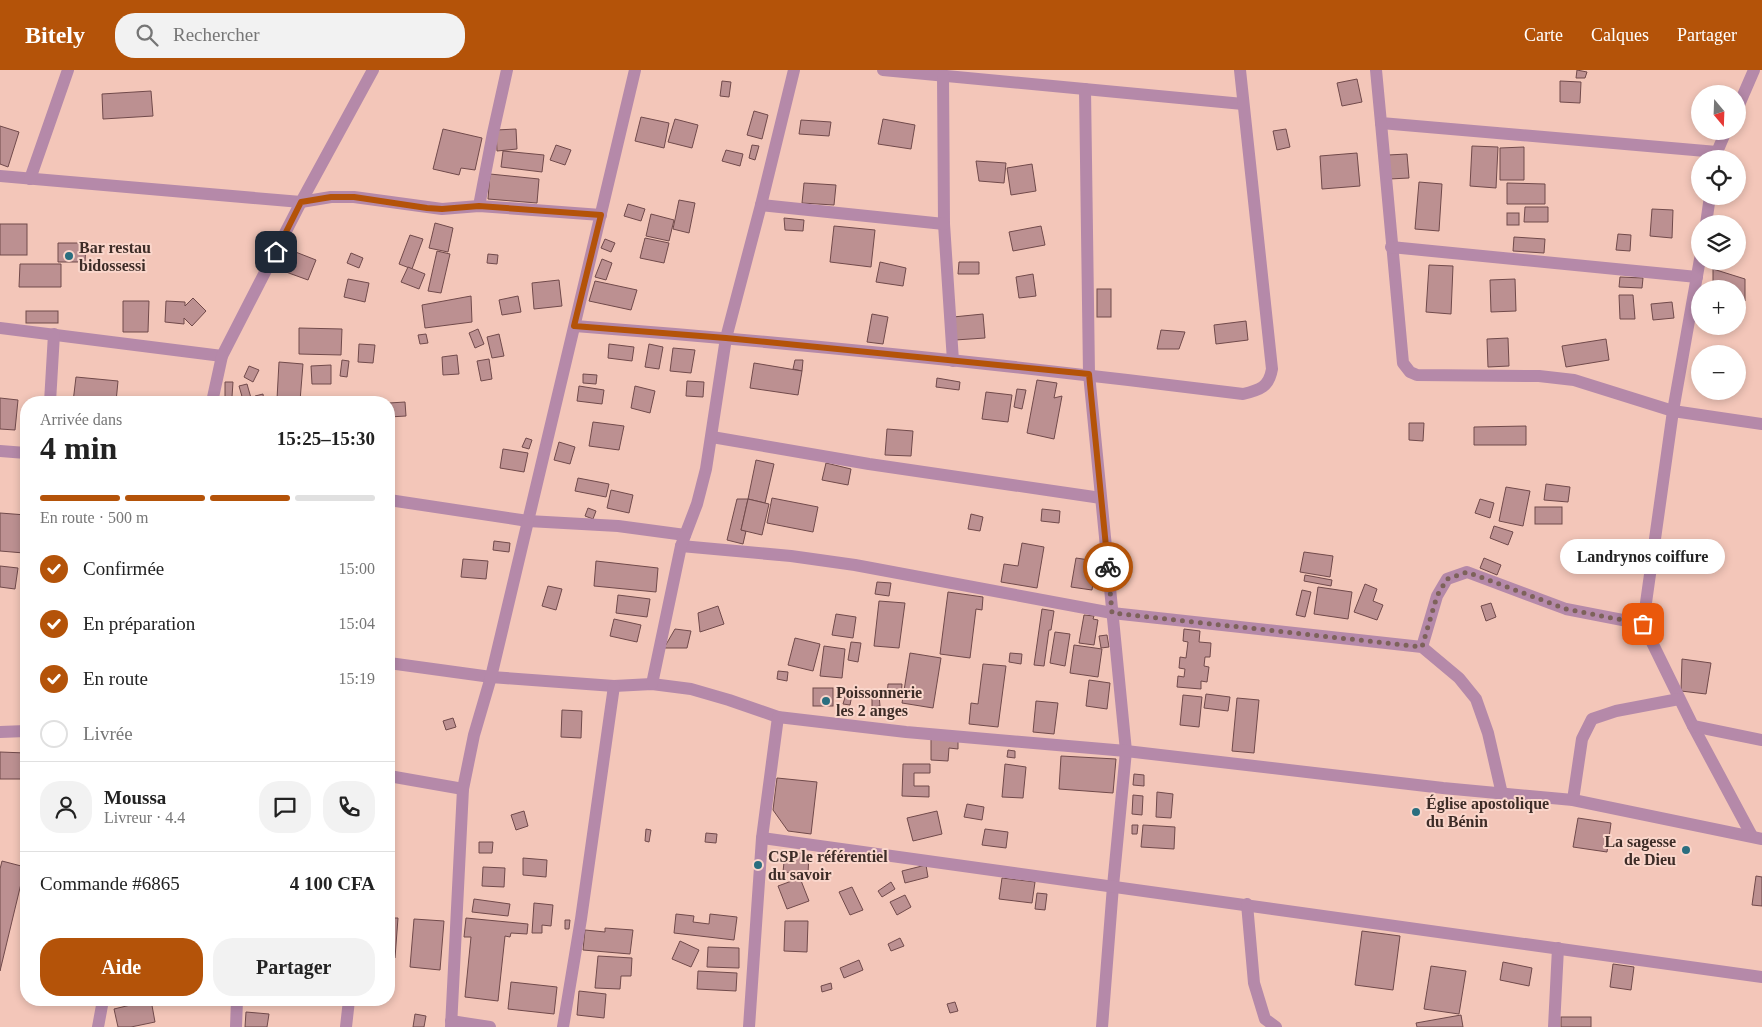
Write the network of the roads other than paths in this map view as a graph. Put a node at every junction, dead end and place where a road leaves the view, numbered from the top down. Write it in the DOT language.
graph roads {
  1 [pos="68,70"];
  2 [pos="373,70"];
  3 [pos="507,70"];
  4 [pos="635,70"];
  5 [pos="794,70"];
  6 [pos="883,70"];
  7 [pos="1240,70"];
  8 [pos="1376,70"];
  9 [pos="1754,70"];
  10 [pos="943,75"];
  11 [pos="1746,88"];
  12 [pos="1085,89"];
  13 [pos="1244,104"];
  14 [pos="1381,123"];
  15 [pos="1691,153"];
  16 [pos="0,176"];
  17 [pos="30,179"];
  18 [pos="301,202"];
  19 [pos="761,205"];
  20 [pos="479,206"];
  21 [pos="601,215"];
  22 [pos="944,224"];
  23 [pos="1391,246"];
  24 [pos="1698,270"];
  25 [pos="1697,277"];
  26 [pos="574,326"];
  27 [pos="0,328"];
  28 [pos="54,334"];
  29 [pos="726,338"];
  30 [pos="222,356"];
  31 [pos="953,362"];
  32 [pos="1089,374"];
  33 [pos="50,396"];
  34 [pos="213,396"];
  35 [pos="1673,411"];
  36 [pos="1762,424"];
  37 [pos="712,437"];
  38 [pos="0,452"];
  39 [pos="20,453"];
  40 [pos="1101,498"];
  41 [pos="395,501"];
  42 [pos="528,522"];
  43 [pos="683,540"];
  44 [pos="1112,613"];
  45 [pos="1643,624"];
  46 [pos="1422,647"];
  47 [pos="395,664"];
  48 [pos="491,677"];
  49 [pos="652,684"];
  50 [pos="614,686"];
  51 [pos="1680,699"];
  52 [pos="778,717"];
  53 [pos="1693,726"];
  54 [pos="20,731"];
  55 [pos="0,732"];
  56 [pos="1762,740"];
  57 [pos="1126,751"];
  58 [pos="395,777"];
  59 [pos="463,789"];
  60 [pos="1502,794"];
  61 [pos="1573,800"];
  62 [pos="762,838"];
  63 [pos="1757,838"];
  64 [pos="1113,886"];
  65 [pos="1247,904"];
  66 [pos="1558,948"];
  67 [pos="1762,977"];
  68 [pos="102,1006"];
  69 [pos="237,1006"];
  70 [pos="348,1006"];
  71 [pos="451,1024"];
  72 [pos="98,1027"];
  73 [pos="236,1027"];
  74 [pos="346,1027"];
  75 [pos="490,1027"];
  76 [pos="563,1027"];
  77 [pos="749,1027"];
  78 [pos="1102,1027"];
  79 [pos="1276,1027"];
  80 [pos="1554,1027"];
  1 -- 17 [label="street"];
  2 -- 18 [label="street"];
  3 -- 20 [label="street"];
  4 -- 21 [label="street"];
  5 -- 19 [label="street"];
  6 -- 10 [label="street"];
  7 -- 13 [label="street"];
  8 -- 14 [label="street"];
  9 -- 11 [label="street"];
  10 -- 12 [label="street"];
  10 -- 22 [label="street"];
  12 -- 13 [label="street"];
  12 -- 32 [label="street"];
  13 -- 32 [label="street"];
  14 -- 15 [label="street"];
  14 -- 23 [label="street"];
  16 -- 17 [label="street"];
  17 -- 18 [label="street"];
  18 -- 20 [label="street"];
  18 -- 30 [label="street"];
  19 -- 22 [label="street"];
  19 -- 29 [label="street"];
  20 -- 21 [label="street"];
  21 -- 26 [label="street"];
  22 -- 31 [label="street"];
  23 -- 25 [label="street"];
  23 -- 35 [label="street"];
  24 -- 25 [label="street"];
  25 -- 35 [label="street"];
  26 -- 29 [label="street"];
  26 -- 42 [label="street"];
  27 -- 28 [label="street"];
  28 -- 30 [label="street"];
  28 -- 33 [label="street"];
  29 -- 31 [label="street"];
  29 -- 37 [label="street"];
  30 -- 34 [label="street"];
  31 -- 32 [label="street"];
  32 -- 40 [label="street"];
  35 -- 36 [label="street"];
  35 -- 45 [label="street"];
  37 -- 40 [label="street"];
  37 -- 43 [label="street"];
  38 -- 39 [label="street"];
  40 -- 44 [label="street"];
  41 -- 42 [label="street"];
  42 -- 43 [label="street"];
  42 -- 48 [label="street"];
  43 -- 44 [label="street"];
  43 -- 49 [label="street"];
  44 -- 46 [label="street"];
  44 -- 57 [label="street"];
  45 -- 46 [label="street"];
  45 -- 51 [label="street"];
  46 -- 60 [label="street"];
  47 -- 48 [label="street"];
  48 -- 50 [label="street"];
  48 -- 59 [label="street"];
  49 -- 50 [label="street"];
  49 -- 52 [label="street"];
  50 -- 76 [label="street"];
  51 -- 53 [label="street"];
  51 -- 61 [label="street"];
  52 -- 57 [label="street"];
  52 -- 62 [label="street"];
  53 -- 56 [label="street"];
  53 -- 63 [label="street"];
  54 -- 55 [label="street"];
  57 -- 60 [label="street"];
  57 -- 64 [label="street"];
  58 -- 59 [label="street"];
  59 -- 71 [label="street"];
  60 -- 61 [label="street"];
  61 -- 63 [label="street"];
  62 -- 64 [label="street"];
  62 -- 77 [label="street"];
  64 -- 65 [label="street"];
  64 -- 78 [label="street"];
  65 -- 66 [label="street"];
  65 -- 79 [label="street"];
  66 -- 67 [label="street"];
  66 -- 80 [label="street"];
  68 -- 72 [label="street"];
  69 -- 73 [label="street"];
  70 -- 74 [label="street"];
  71 -- 75 [label="street"];
}
